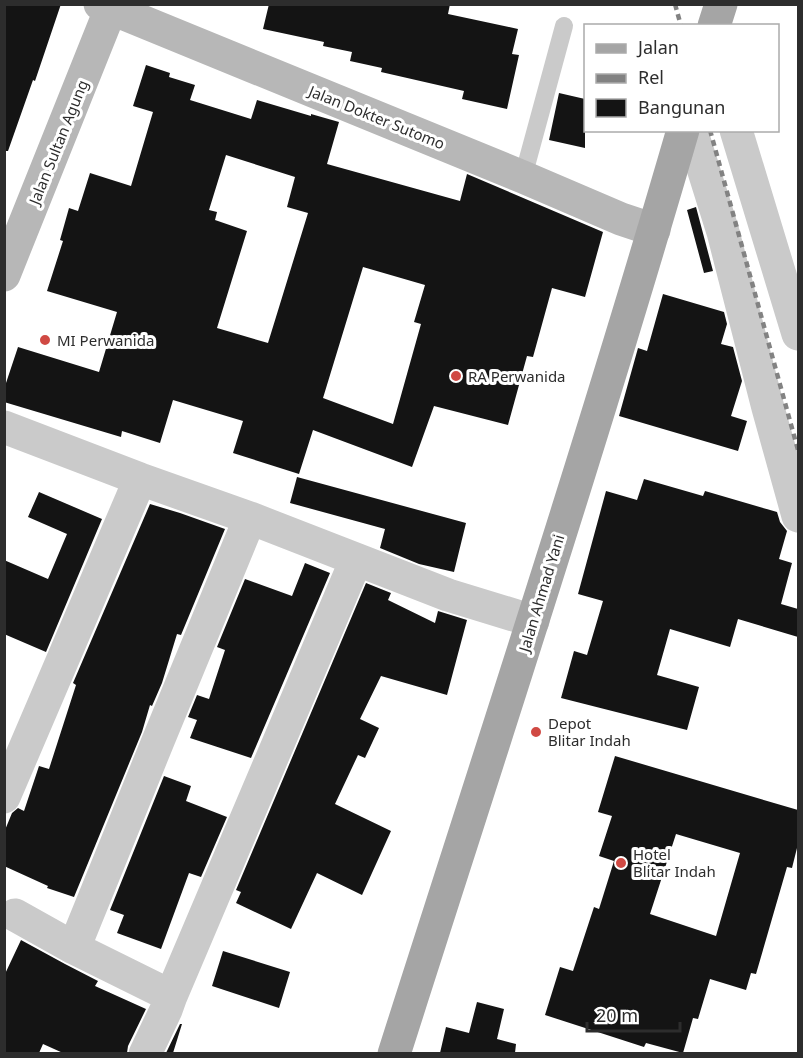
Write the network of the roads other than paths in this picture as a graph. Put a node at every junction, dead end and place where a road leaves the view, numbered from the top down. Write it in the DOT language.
graph roads {
  1 [pos="720,4"];
  2 [pos="106,6"];
  3 [pos="715,24"];
  4 [pos="564,26"];
  5 [pos="682,132"];
  6 [pos="692,132"];
  7 [pos="737,132"];
  8 [pos="523,177"];
  9 [pos="654,230"];
  10 [pos="4,275"];
  11 [pos="798,334"];
  12 [pos="4,427"];
  13 [pos="140,479"];
  14 [pos="798,516"];
  15 [pos="250,518"];
  16 [pos="356,560"];
  17 [pos="533,621"];
  18 [pos="4,797"];
  19 [pos="8,922"];
  20 [pos="74,948"];
  21 [pos="171,996"];
  22 [pos="145,1053"];
  23 [pos="394,1053"];
  1 -- 3 [label="main road"];
  2 -- 8 [label="main road, Jalan Dokter Sutomo"];
  2 -- 10 [label="main road, Jalan Sultan Agung"];
  4 -- 8 [label="lane"];
  5 -- 9 [label="main road, Jalan Ahmad Yani"];
  6 -- 14 [label="street"];
  7 -- 11 [label="street"];
  8 -- 9 [label="main road, Jalan Dokter Sutomo"];
  9 -- 17 [label="main road, Jalan Ahmad Yani"];
  12 -- 13 [label="street"];
  13 -- 15 [label="street"];
  13 -- 18 [label="street"];
  15 -- 16 [label="street"];
  15 -- 20 [label="street"];
  16 -- 17 [label="street"];
  16 -- 21 [label="street"];
  17 -- 23 [label="main road, Jalan Ahmad Yani"];
  19 -- 20 [label="street"];
  20 -- 21 [label="street"];
  21 -- 22 [label="street"];
}
